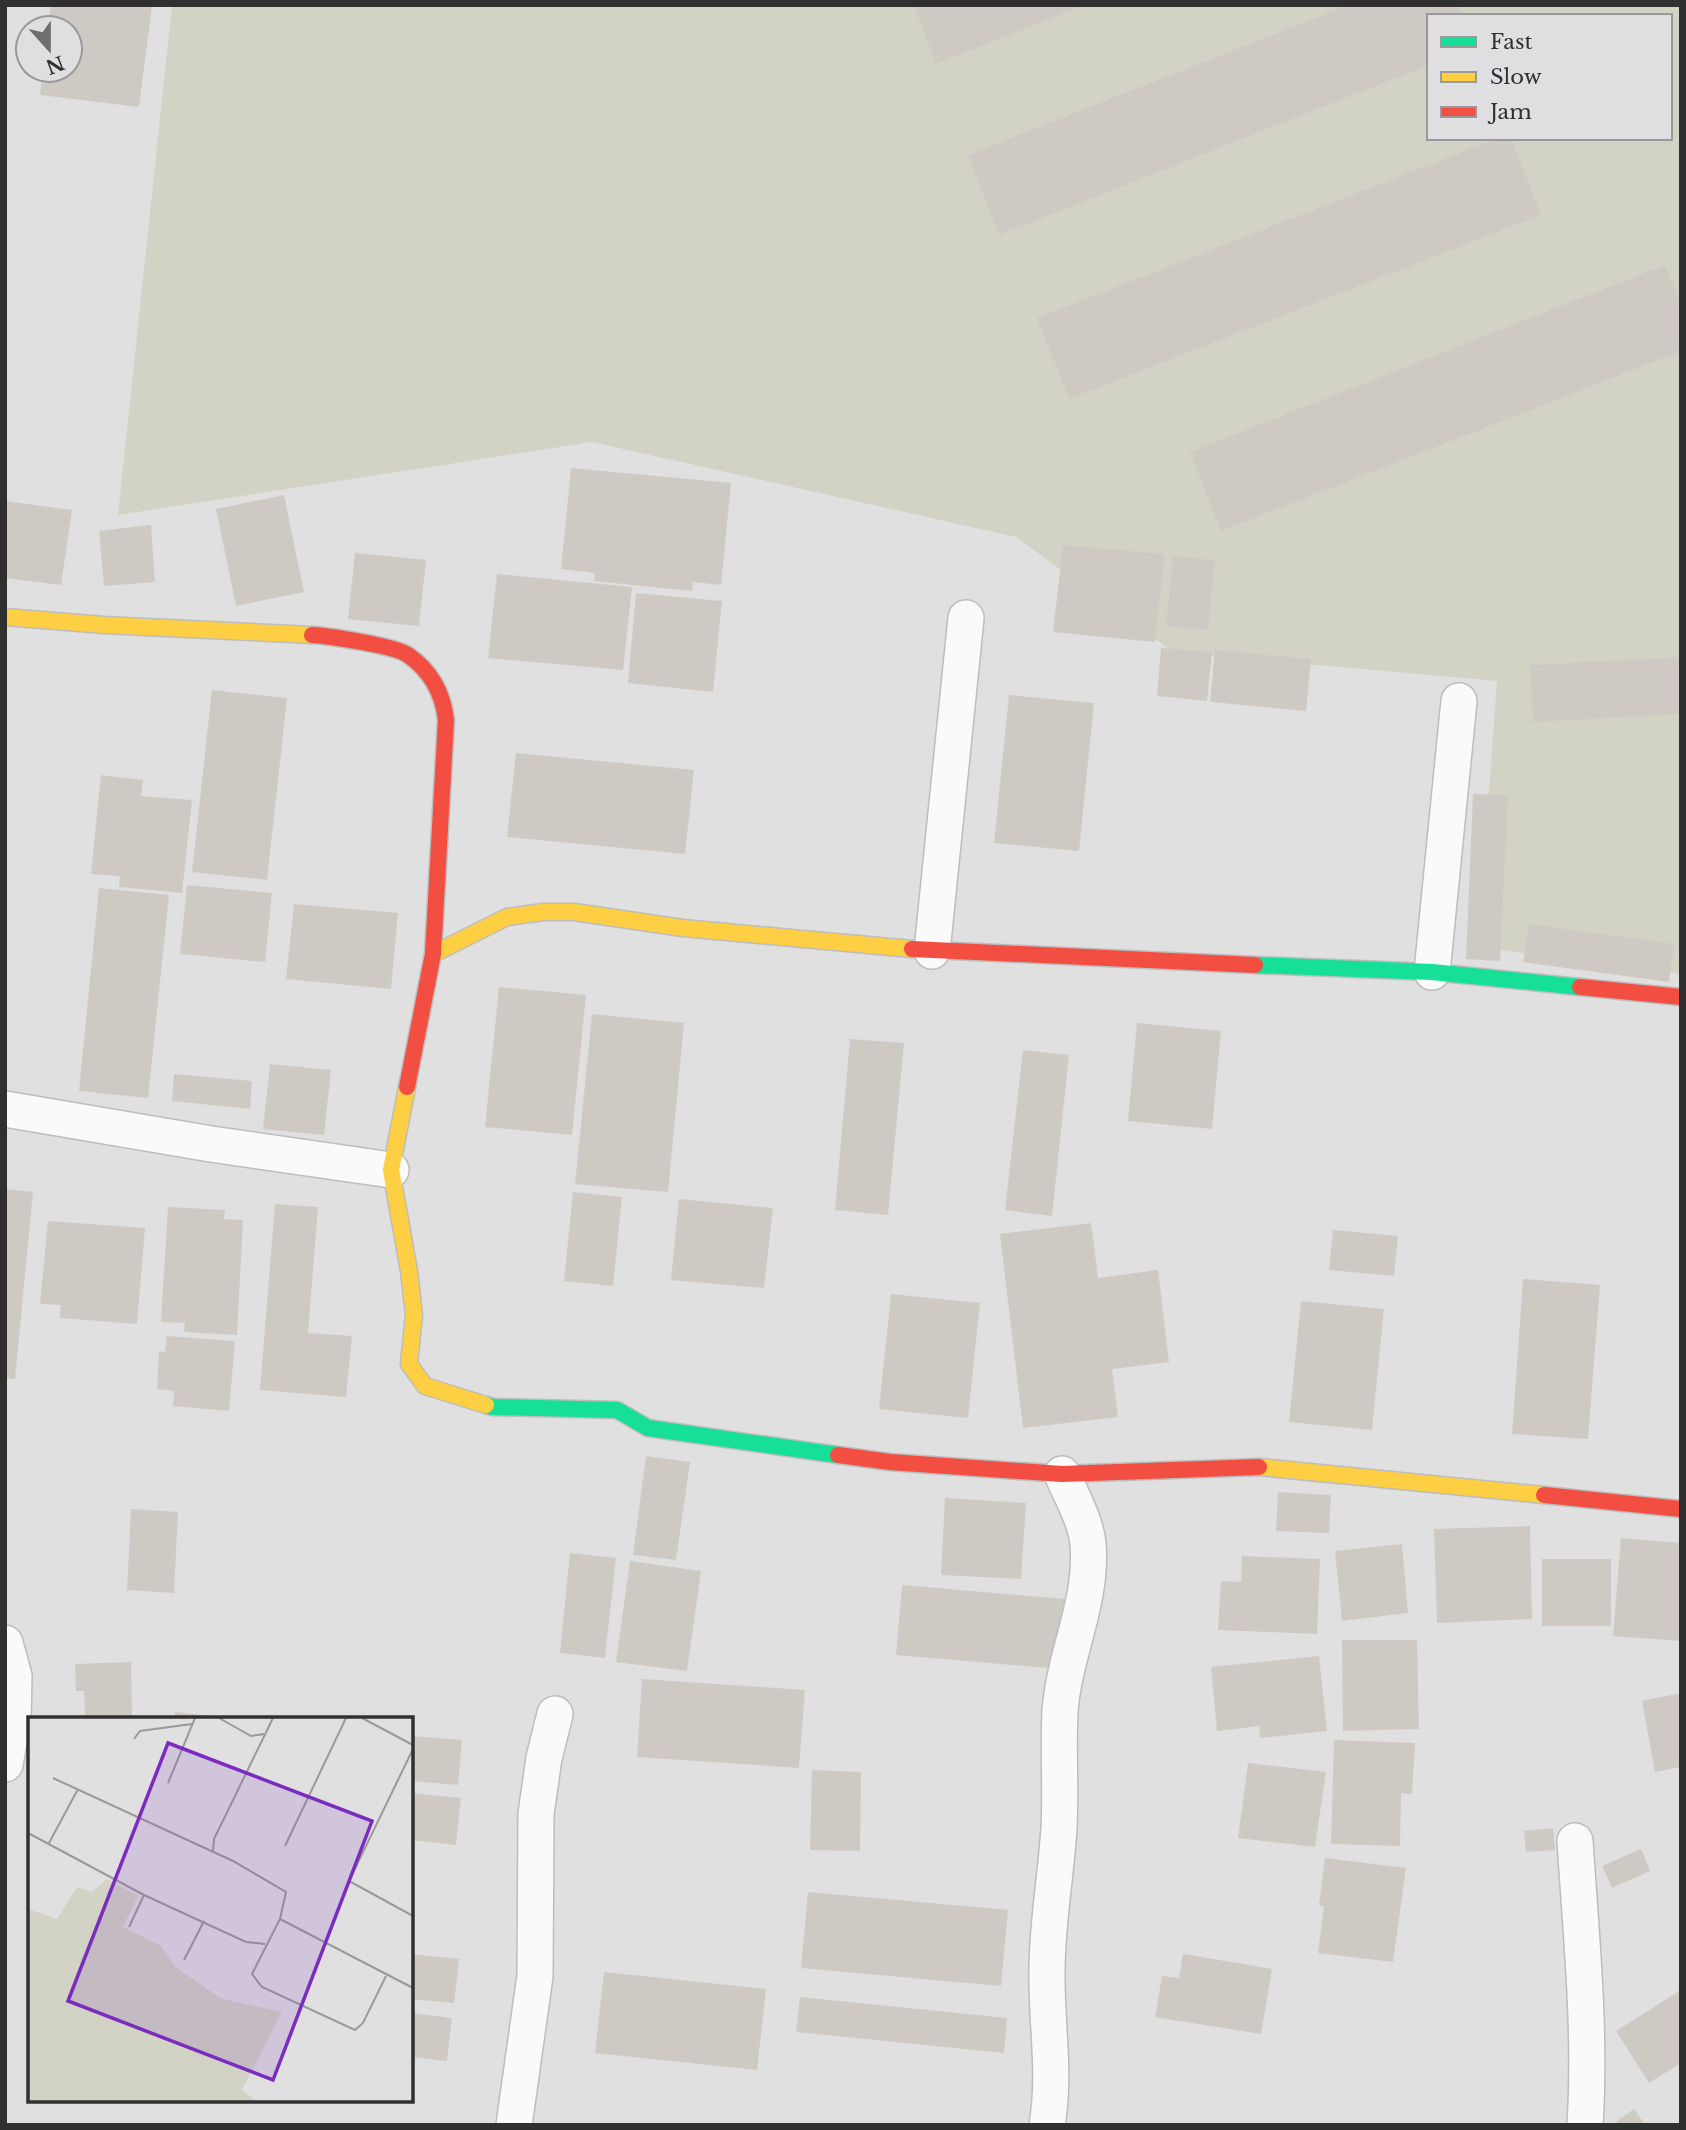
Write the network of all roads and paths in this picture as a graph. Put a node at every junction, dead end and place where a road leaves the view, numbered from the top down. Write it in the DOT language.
graph roads {
  1 [pos="5,617"];
  2 [pos="966,618"];
  3 [pos="1459,701"];
  4 [pos="932,951"];
  5 [pos="433,954"];
  6 [pos="1432,972"];
  7 [pos="1681,997"];
  8 [pos="5,1109"];
  9 [pos="391,1170"];
  10 [pos="1062,1474"];
  11 [pos="1681,1509"];
  12 [pos="5,1643"];
  13 [pos="555,1714"];
  14 [pos="5,1764"];
  15 [pos="1574,1841"];
  16 [pos="514,2125"];
  17 [pos="1047,2125"];
  18 [pos="1585,2125"];
  1 -- 5 [label="street"];
  2 -- 4 [label="street"];
  3 -- 6 [label="street"];
  4 -- 5 [label="street"];
  4 -- 6 [label="street"];
  5 -- 9 [label="street"];
  6 -- 7 [label="street"];
  8 -- 9 [label="street"];
  9 -- 10 [label="street"];
  10 -- 11 [label="street"];
  10 -- 17 [label="street"];
  12 -- 14 [label="street"];
  13 -- 16 [label="street"];
  15 -- 18 [label="street"];
}
